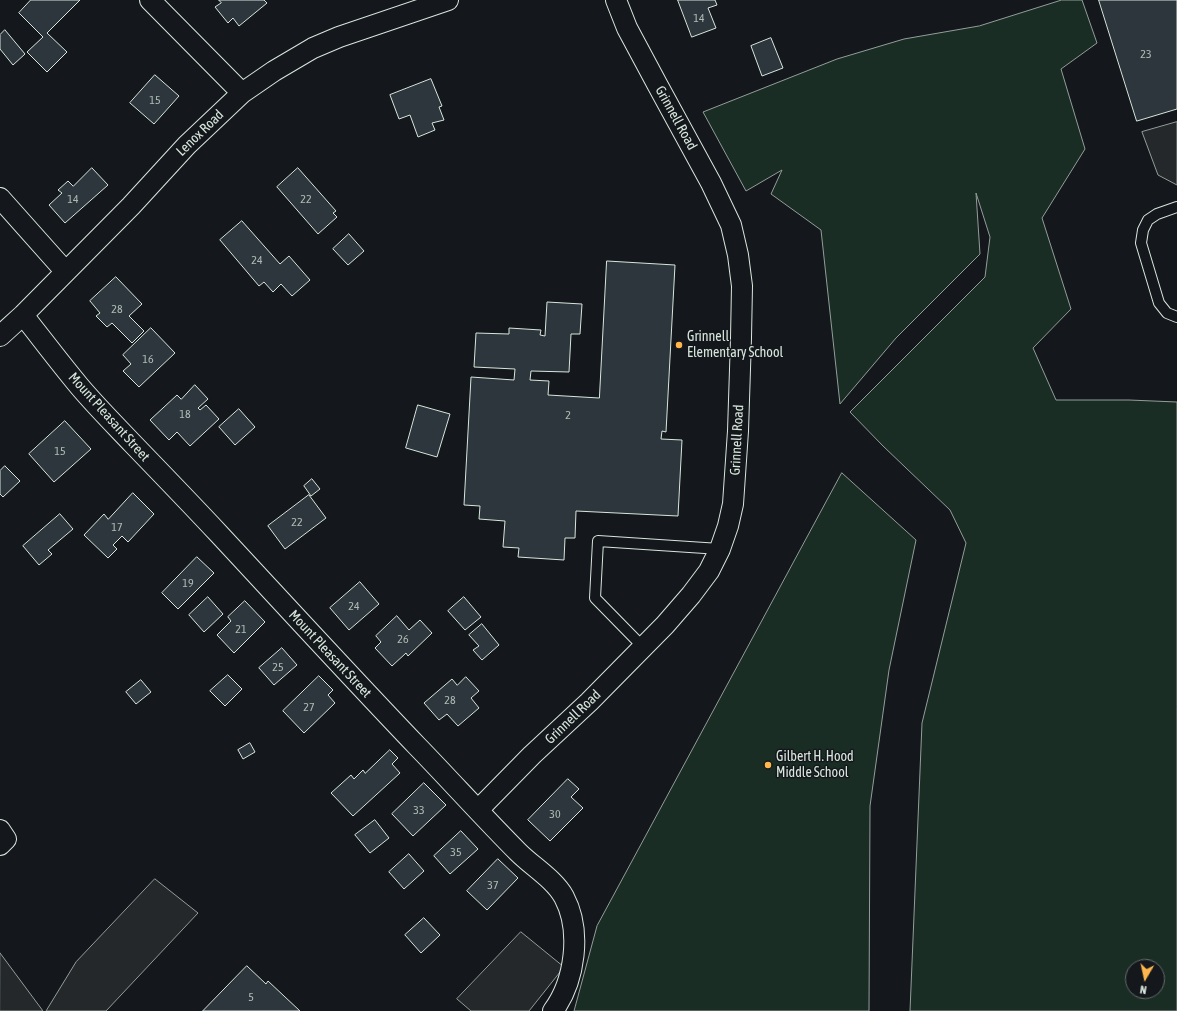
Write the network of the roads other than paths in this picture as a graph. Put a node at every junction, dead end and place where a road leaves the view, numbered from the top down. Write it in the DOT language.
graph roads {
  1 [pos="150,0"];
  2 [pos="448,0"];
  3 [pos="616,0"];
  4 [pos="242,93"];
  5 [pos="0,198"];
  6 [pos="1177,207"];
  7 [pos="65,271"];
  8 [pos="23,315"];
  9 [pos="1177,317"];
  10 [pos="0,336"];
  11 [pos="720,550"];
  12 [pos="643,647"];
  13 [pos="478,810"];
  14 [pos="554,1011"];
  1 -- 4 [label="street"];
  2 -- 4 [label="street, Lenox Road"];
  3 -- 11 [label="street, Grinnell Road"];
  4 -- 7 [label="street, Lenox Road"];
  5 -- 7 [label="street"];
  6 -- 9 [label="lane"];
  7 -- 8 [label="street, Lenox Road"];
  8 -- 10 [label="street, Lenox Road"];
  8 -- 13 [label="street, Mount Pleasant Street"];
  11 -- 12 [label="street, Grinnell Road"];
  11 -- 12 [label="lane"];
  12 -- 13 [label="street, Grinnell Road"];
  13 -- 14 [label="street, Mount Pleasant Street"];
}
